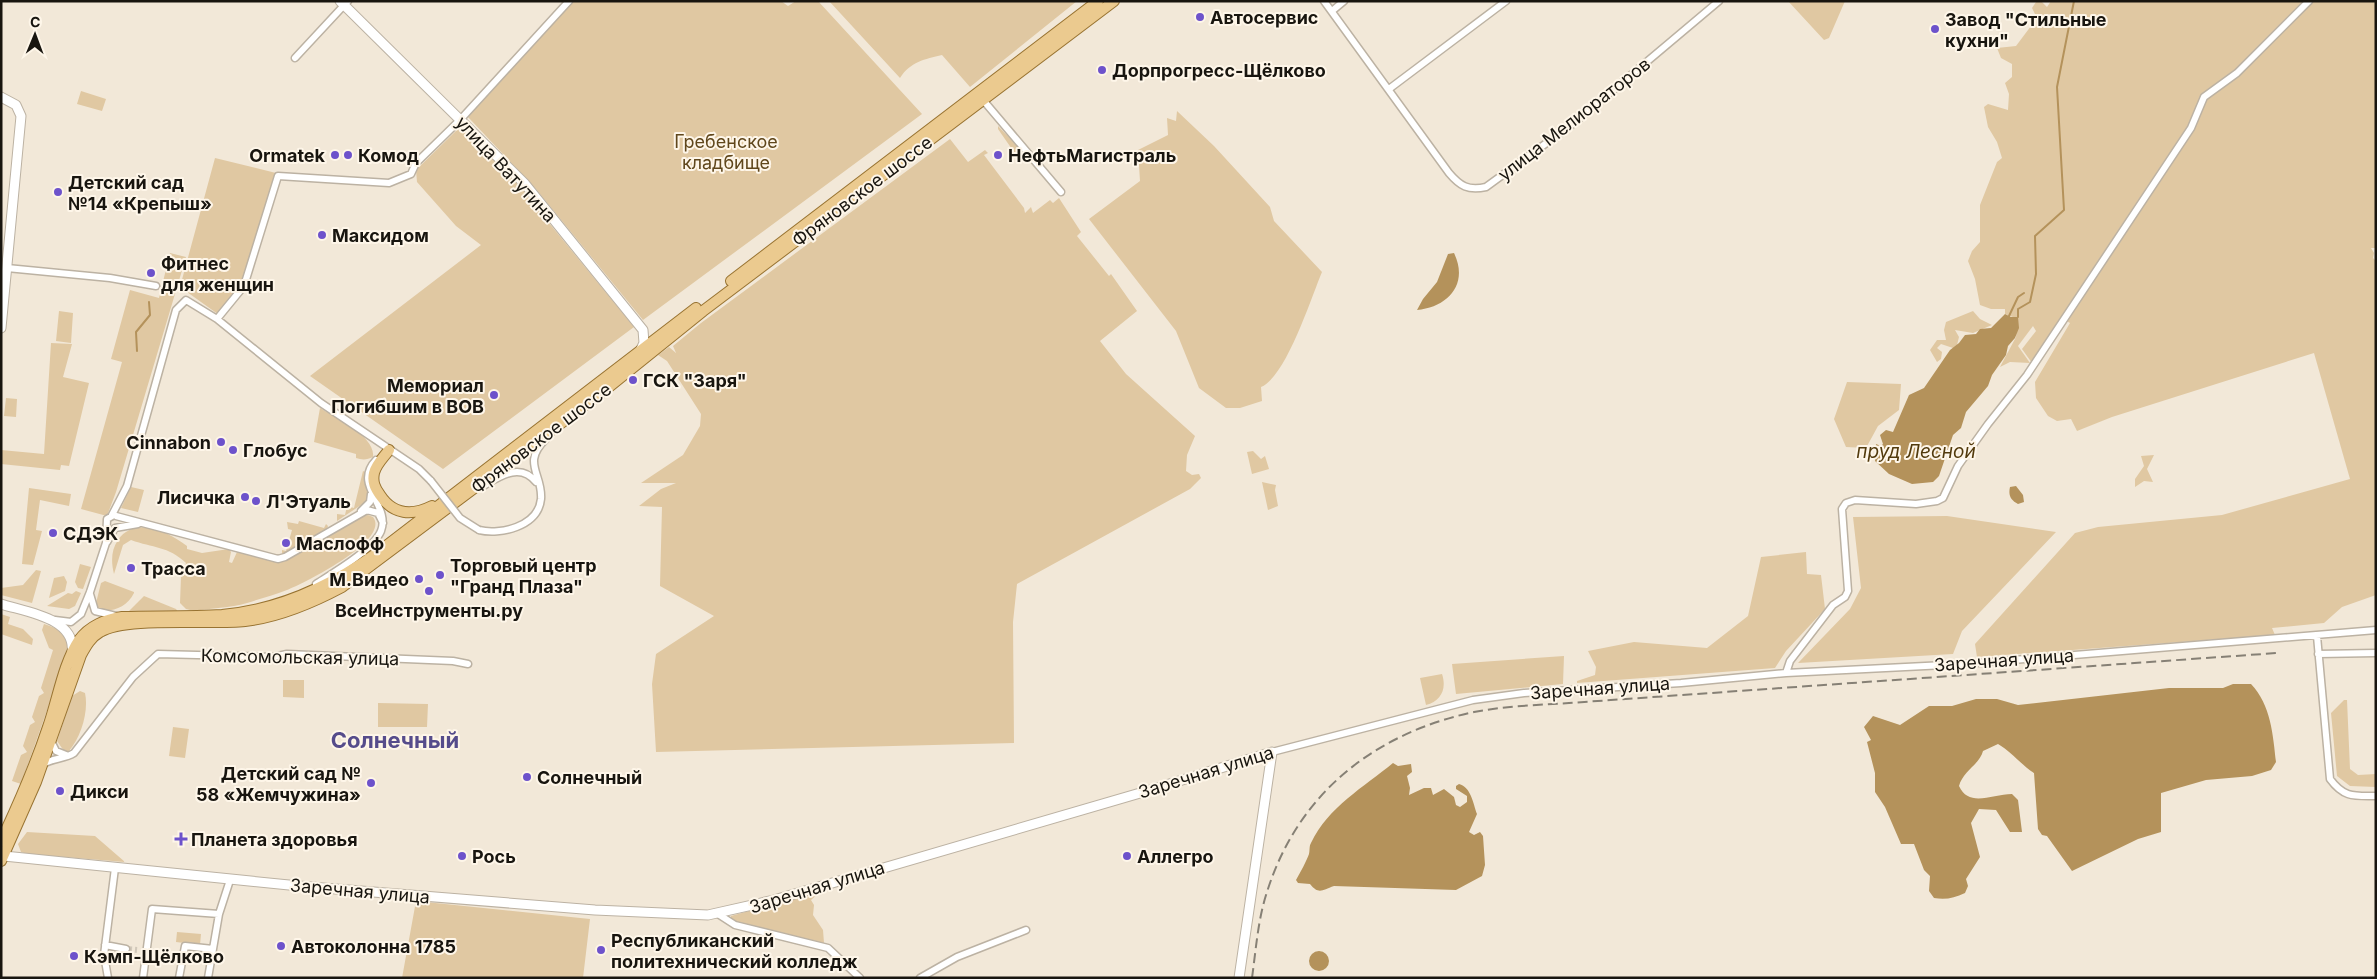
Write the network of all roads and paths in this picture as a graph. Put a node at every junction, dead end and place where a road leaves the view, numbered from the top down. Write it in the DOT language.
graph roads {
  1 [pos="569,1"];
  2 [pos="1098,1"];
  3 [pos="1114,1"];
  4 [pos="1324,1"];
  5 [pos="1344,1"];
  6 [pos="1506,1"];
  7 [pos="1719,1"];
  8 [pos="2310,1"];
  9 [pos="344,3"];
  10 [pos="1332,11"];
  11 [pos="295,58"];
  12 [pos="1389,89"];
  13 [pos="5,98"];
  14 [pos="983,100"];
  15 [pos="460,120"];
  16 [pos="1061,192"];
  17 [pos="7,268"];
  18 [pos="156,286"];
  19 [pos="217,319"];
  20 [pos="1,328"];
  21 [pos="644,330"];
  22 [pos="660,335"];
  23 [pos="639,352"];
  24 [pos="563,422"];
  25 [pos="389,450"];
  26 [pos="539,487"];
  27 [pos="371,494"];
  28 [pos="455,498"];
  29 [pos="115,514"];
  30 [pos="356,515"];
  31 [pos="107,521"];
  32 [pos="383,523"];
  33 [pos="147,525"];
  34 [pos="116,527"];
  35 [pos="106,543"];
  36 [pos="90,592"];
  37 [pos="278,603"];
  38 [pos="1,604"];
  39 [pos="122,617"];
  40 [pos="46,618"];
  41 [pos="2376,630"];
  42 [pos="2316,636"];
  43 [pos="2376,653"];
  44 [pos="2318,654"];
  45 [pos="71,658"];
  46 [pos="468,664"];
  47 [pos="1786,673"];
  48 [pos="51,741"];
  49 [pos="1272,752"];
  50 [pos="74,753"];
  51 [pos="43,764"];
  52 [pos="2376,796"];
  53 [pos="1,840"];
  54 [pos="2,857"];
  55 [pos="115,868"];
  56 [pos="230,880"];
  57 [pos="219,914"];
  58 [pos="718,914"];
  59 [pos="1026,930"];
  60 [pos="105,945"];
  61 [pos="126,949"];
  62 [pos="213,949"];
  63 [pos="108,978"];
  64 [pos="143,978"];
  65 [pos="179,978"];
  66 [pos="208,978"];
  67 [pos="860,978"];
  68 [pos="920,978"];
  69 [pos="1239,978"];
  1 -- 15 [label="street"];
  2 -- 22 [label="main road, Фряновское шоссе"];
  3 -- 14 [label="main road, Фряновское шоссе"];
  4 -- 10 [label="street, улица Мелиораторов"];
  5 -- 10 [label="street"];
  6 -- 12 [label="street"];
  7 -- 12 [label="street, улица Мелиораторов"];
  8 -- 47 [label="street"];
  9 -- 11 [label="street"];
  9 -- 15 [label="street, улица Ватутина"];
  10 -- 12 [label="street, улица Мелиораторов"];
  13 -- 17 [label="street"];
  14 -- 16 [label="street"];
  14 -- 24 [label="main road, Фряновское шоссе"];
  15 -- 19 [label="street"];
  15 -- 21 [label="street, улица Ватутина"];
  17 -- 18 [label="street"];
  17 -- 20 [label="street"];
  19 -- 25 [label="street"];
  19 -- 29 [label="street"];
  21 -- 22 [label="street"];
  21 -- 23 [label="street"];
  22 -- 23 [label="main road, Фряновское шоссе"];
  23 -- 28 [label="main road, Фряновское шоссе"];
  24 -- 26 [label="street"];
  24 -- 28 [label="main road, Фряновское шоссе"];
  25 -- 26 [label="street, bridge"];
  25 -- 27 [label="street"];
  25 -- 28 [label="main road"];
  26 -- 28 [label="street"];
  27 -- 30 [label="street"];
  27 -- 32 [label="street"];
  28 -- 37 [label="main road, Фряновское шоссе"];
  28 -- 48 [label="main road, Фряновское шоссе"];
  29 -- 31 [label="street"];
  29 -- 33 [label="street"];
  29 -- 34 [label="street"];
  30 -- 32 [label="street"];
  30 -- 33 [label="street"];
  31 -- 34 [label="street"];
  31 -- 35 [label="street"];
  32 -- 37 [label="street"];
  33 -- 34 [label="street"];
  34 -- 35 [label="street"];
  35 -- 36 [label="street"];
  36 -- 39 [label="street"];
  36 -- 40 [label="street"];
  37 -- 39 [label="main road, Фряновское шоссе"];
  38 -- 40 [label="street"];
  39 -- 45 [label="main road, Фряновское шоссе"];
  40 -- 45 [label="street"];
  41 -- 42 [label="street, Заречная улица"];
  42 -- 44 [label="street"];
  42 -- 47 [label="street, Заречная улица"];
  43 -- 44 [label="street"];
  44 -- 52 [label="street"];
  45 -- 53 [label="main road, Фряновское шоссе"];
  46 -- 50 [label="street, Комсомольская улица"];
  47 -- 49 [label="street, Заречная улица"];
  48 -- 50 [label="street"];
  48 -- 51 [label="main road"];
  49 -- 58 [label="street, Заречная улица"];
  49 -- 69 [label="street"];
  50 -- 51 [label="street"];
  51 -- 54 [label="main road"];
  54 -- 55 [label="street, Заречная улица"];
  55 -- 56 [label="street, Заречная улица"];
  55 -- 60 [label="street"];
  56 -- 57 [label="street"];
  56 -- 58 [label="street, Заречная улица"];
  57 -- 62 [label="street"];
  57 -- 64 [label="street"];
  58 -- 67 [label="street, Заречная улица"];
  59 -- 68 [label="street"];
  60 -- 61 [label="street"];
  60 -- 63 [label="street"];
  62 -- 65 [label="street"];
  62 -- 66 [label="street"];
}
